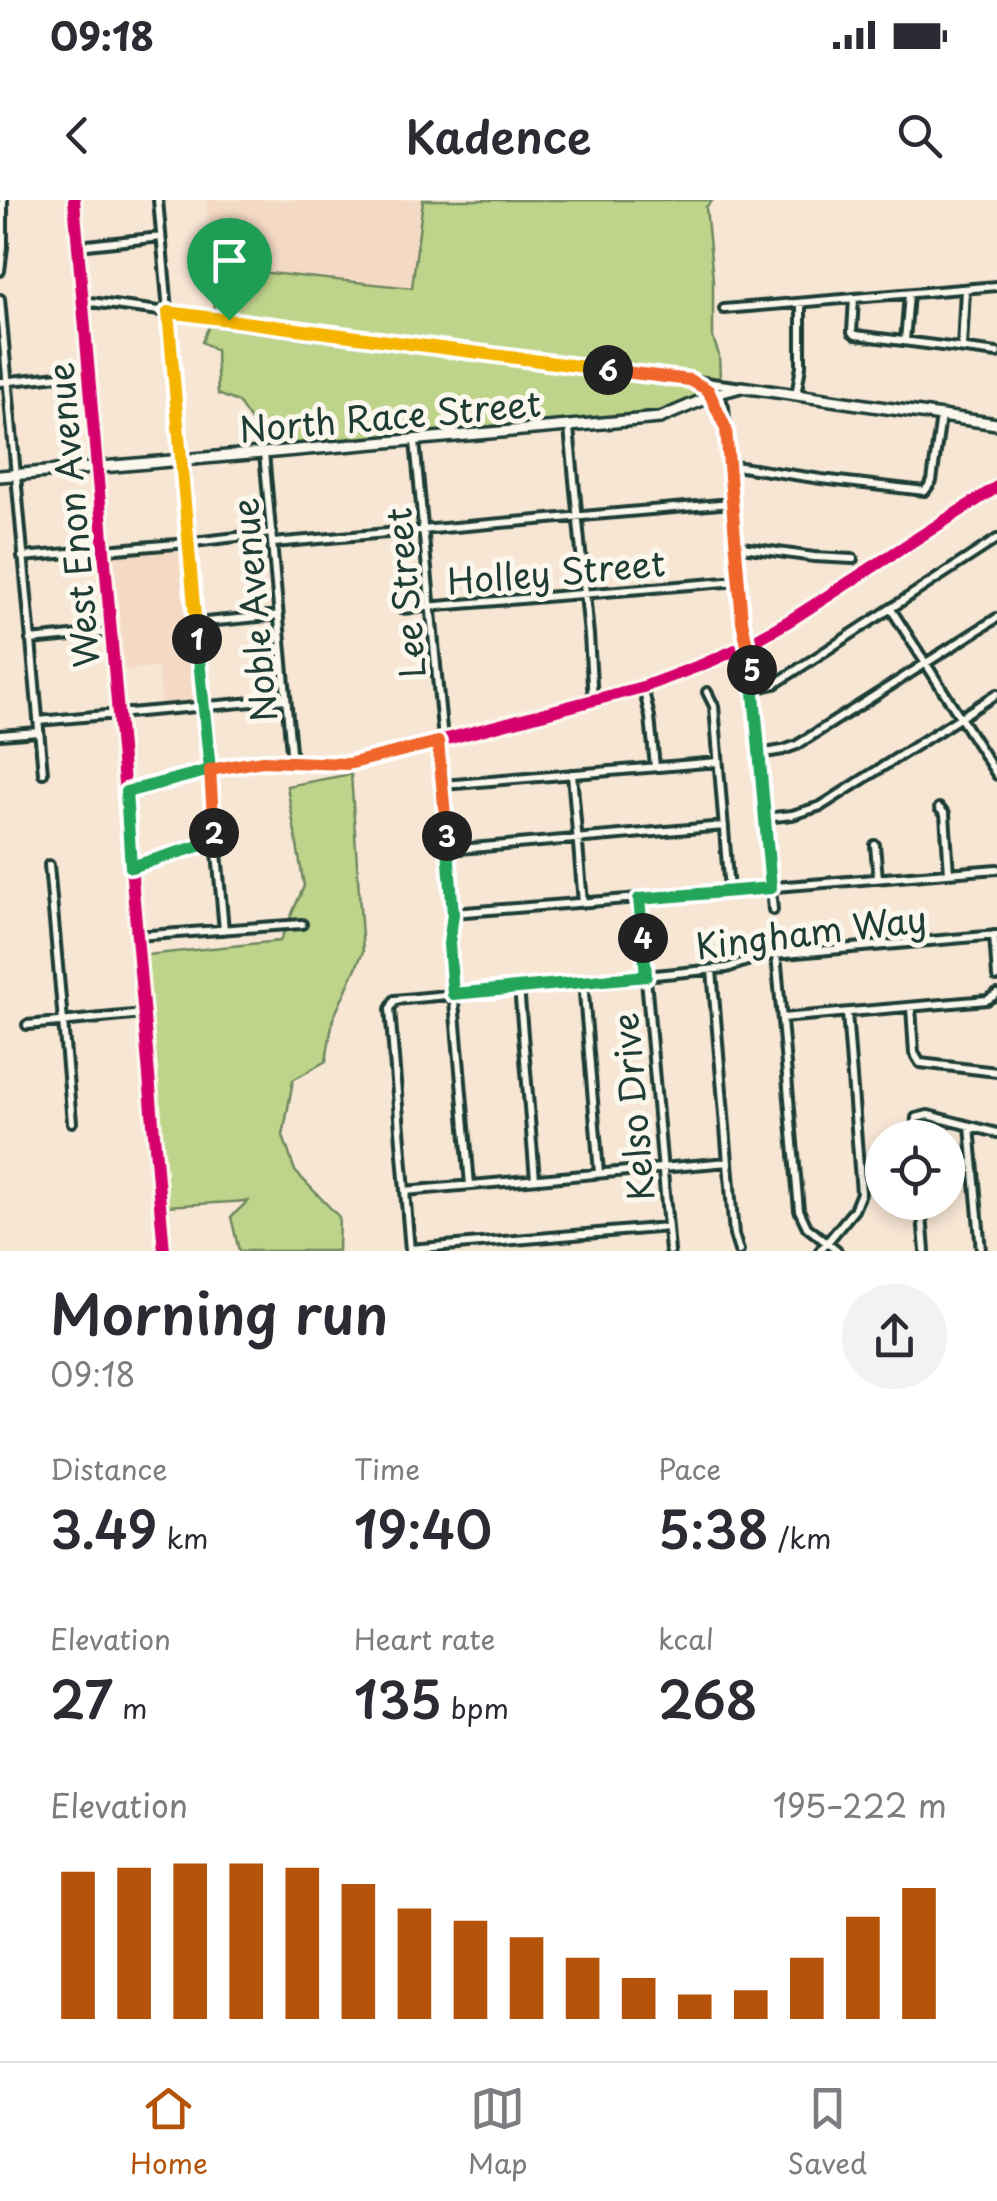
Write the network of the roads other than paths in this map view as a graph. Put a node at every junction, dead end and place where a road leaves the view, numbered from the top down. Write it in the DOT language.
graph roads {
  1 [pos="3,200"];
  2 [pos="74,200"];
  3 [pos="158,200"];
  4 [pos="161,236"];
  5 [pos="78,246"];
  6 [pos="0,272"];
  7 [pos="997,286"];
  8 [pos="965,289"];
  9 [pos="909,294"];
  10 [pos="0,298"];
  11 [pos="854,298"];
  12 [pos="83,300"];
  13 [pos="801,303"];
  14 [pos="724,309"];
  15 [pos="168,312"];
  16 [pos="905,341"];
  17 [pos="962,348"];
  18 [pos="997,353"];
  19 [pos="90,372"];
  20 [pos="690,380"];
  21 [pos="4,381"];
  22 [pos="710,382"];
  23 [pos="741,387"];
  24 [pos="715,394"];
  25 [pos="796,396"];
  26 [pos="941,416"];
  27 [pos="997,424"];
  28 [pos="569,428"];
  29 [pos="415,441"];
  30 [pos="264,453"];
  31 [pos="182,461"];
  32 [pos="728,466"];
  33 [pos="98,467"];
  34 [pos="16,474"];
  35 [pos="0,476"];
  36 [pos="997,487"];
  37 [pos="732,503"];
  38 [pos="577,516"];
  39 [pos="423,529"];
  40 [pos="272,533"];
  41 [pos="997,540"];
  42 [pos="188,542"];
  43 [pos="273,542"];
  44 [pos="735,546"];
  45 [pos="106,548"];
  46 [pos="22,556"];
  47 [pos="853,559"];
  48 [pos="738,580"];
  49 [pos="585,594"];
  50 [pos="430,607"];
  51 [pos="401,609"];
  52 [pos="891,610"];
  53 [pos="279,615"];
  54 [pos="997,618"];
  55 [pos="195,623"];
  56 [pos="113,632"];
  57 [pos="30,640"];
  58 [pos="746,645"];
  59 [pos="926,663"];
  60 [pos="642,687"];
  61 [pos="754,689"];
  62 [pos="707,692"];
  63 [pos="997,694"];
  64 [pos="286,699"];
  65 [pos="593,701"];
  66 [pos="203,706"];
  67 [pos="120,715"];
  68 [pos="960,718"];
  69 [pos="38,721"];
  70 [pos="38,732"];
  71 [pos="0,735"];
  72 [pos="440,741"];
  73 [pos="759,754"];
  74 [pos="292,762"];
  75 [pos="718,762"];
  76 [pos="655,767"];
  77 [pos="210,770"];
  78 [pos="996,772"];
  79 [pos="42,773"];
  80 [pos="572,774"];
  81 [pos="442,785"];
  82 [pos="126,792"];
  83 [pos="939,808"];
  84 [pos="765,818"];
  85 [pos="724,826"];
  86 [pos="578,839"];
  87 [pos="215,841"];
  88 [pos="876,844"];
  89 [pos="448,850"];
  90 [pos="49,865"];
  91 [pos="131,867"];
  92 [pos="997,868"];
  93 [pos="950,872"];
  94 [pos="878,878"];
  95 [pos="771,888"];
  96 [pos="729,891"];
  97 [pos="639,899"];
  98 [pos="583,903"];
  99 [pos="773,910"];
  100 [pos="453,914"];
  101 [pos="302,924"];
  102 [pos="224,930"];
  103 [pos="995,935"];
  104 [pos="136,936"];
  105 [pos="776,954"];
  106 [pos="712,970"];
  107 [pos="646,976"];
  108 [pos="997,977"];
  109 [pos="582,982"];
  110 [pos="519,987"];
  111 [pos="453,994"];
  112 [pos="997,994"];
  113 [pos="910,1007"];
  114 [pos="846,1012"];
  115 [pos="144,1014"];
  116 [pos="782,1018"];
  117 [pos="63,1022"];
  118 [pos="27,1025"];
  119 [pos="997,1072"];
  120 [pos="916,1120"];
  121 [pos="947,1120"];
  122 [pos="72,1122"];
  123 [pos="965,1125"];
  124 [pos="970,1126"];
  125 [pos="997,1132"];
  126 [pos="728,1162"];
  127 [pos="663,1168"];
  128 [pos="598,1173"];
  129 [pos="534,1179"];
  130 [pos="470,1185"];
  131 [pos="405,1191"];
  132 [pos="922,1220"];
  133 [pos="668,1226"];
  134 [pos="827,1243"];
  135 [pos="410,1250"];
  136 [pos="164,1251"];
  137 [pos="670,1251"];
  138 [pos="739,1251"];
  139 [pos="820,1251"];
  140 [pos="836,1251"];
  141 [pos="925,1251"];
  142 [pos="980,1251"];
  1 -- 6 [label="street"];
  2 -- 5 [label="street, West Enon Avenue"];
  3 -- 4 [label="street"];
  4 -- 5 [label="street"];
  4 -- 15 [label="street"];
  5 -- 12 [label="street, West Enon Avenue"];
  7 -- 8 [label="street"];
  8 -- 9 [label="street"];
  8 -- 17 [label="street"];
  9 -- 11 [label="street"];
  9 -- 16 [label="street"];
  10 -- 21 [label="street"];
  11 -- 13 [label="street"];
  11 -- 16 [label="street"];
  12 -- 15 [label="street"];
  12 -- 19 [label="street, West Enon Avenue"];
  13 -- 14 [label="street"];
  13 -- 25 [label="street"];
  15 -- 20 [label="street"];
  15 -- 31 [label="street"];
  16 -- 17 [label="street"];
  17 -- 18 [label="street"];
  19 -- 21 [label="street"];
  19 -- 33 [label="street, West Enon Avenue"];
  20 -- 22 [label="street"];
  20 -- 24 [label="street"];
  21 -- 34 [label="street"];
  22 -- 23 [label="street"];
  22 -- 24 [label="street"];
  23 -- 24 [label="main road, North Race Street"];
  23 -- 25 [label="main road"];
  24 -- 28 [label="main road, North Race Street"];
  24 -- 32 [label="street"];
  25 -- 26 [label="main road"];
  26 -- 27 [label="main road"];
  26 -- 32 [label="street"];
  28 -- 29 [label="main road, North Race Street"];
  28 -- 38 [label="street"];
  29 -- 30 [label="main road, North Race Street"];
  29 -- 39 [label="street, Lee Street"];
  30 -- 31 [label="main road, North Race Street"];
  30 -- 40 [label="street, Noble Avenue"];
  31 -- 33 [label="main road, North Race Street"];
  31 -- 42 [label="street"];
  32 -- 37 [label="street"];
  33 -- 34 [label="main road, North Race Street"];
  33 -- 45 [label="street, West Enon Avenue"];
  34 -- 35 [label="main road, North Race Street"];
  34 -- 46 [label="street"];
  36 -- 58 [label="street"];
  37 -- 38 [label="street"];
  37 -- 44 [label="street"];
  38 -- 39 [label="street"];
  38 -- 49 [label="street"];
  39 -- 43 [label="street"];
  39 -- 50 [label="street, Lee Street"];
  40 -- 42 [label="street"];
  40 -- 43 [label="street, Noble Avenue"];
  41 -- 52 [label="street"];
  42 -- 45 [label="street"];
  42 -- 55 [label="street"];
  43 -- 53 [label="street, Noble Avenue"];
  44 -- 47 [label="street"];
  44 -- 48 [label="street"];
  45 -- 46 [label="street"];
  45 -- 56 [label="street, West Enon Avenue"];
  46 -- 57 [label="street"];
  48 -- 49 [label="street, Holley Street"];
  48 -- 58 [label="street"];
  49 -- 50 [label="street, Holley Street"];
  49 -- 65 [label="street"];
  50 -- 51 [label="street, Holley Street"];
  50 -- 72 [label="street, Lee Street"];
  52 -- 59 [label="street"];
  52 -- 61 [label="street"];
  53 -- 55 [label="street"];
  53 -- 64 [label="street, Noble Avenue"];
  54 -- 59 [label="street"];
  55 -- 66 [label="street"];
  56 -- 57 [label="street"];
  56 -- 67 [label="street, West Enon Avenue"];
  57 -- 69 [label="street"];
  58 -- 60 [label="street"];
  58 -- 61 [label="street"];
  59 -- 68 [label="street"];
  59 -- 73 [label="street"];
  60 -- 65 [label="street"];
  60 -- 76 [label="street"];
  61 -- 73 [label="street"];
  62 -- 75 [label="street"];
  63 -- 68 [label="street"];
  64 -- 66 [label="street"];
  64 -- 74 [label="street, Noble Avenue"];
  65 -- 72 [label="street"];
  66 -- 67 [label="street"];
  66 -- 77 [label="street"];
  67 -- 69 [label="street"];
  67 -- 82 [label="street, West Enon Avenue"];
  68 -- 78 [label="street"];
  68 -- 84 [label="street"];
  69 -- 70 [label="street"];
  70 -- 71 [label="street"];
  70 -- 79 [label="street"];
  72 -- 74 [label="street"];
  72 -- 81 [label="street, Lee Street"];
  73 -- 84 [label="street"];
  74 -- 77 [label="street"];
  75 -- 76 [label="street"];
  75 -- 85 [label="street"];
  76 -- 80 [label="street"];
  77 -- 82 [label="street"];
  77 -- 87 [label="street"];
  80 -- 81 [label="street"];
  80 -- 86 [label="street"];
  81 -- 89 [label="street, Lee Street"];
  82 -- 91 [label="street, West Enon Avenue"];
  83 -- 93 [label="street"];
  84 -- 95 [label="street"];
  85 -- 86 [label="street"];
  85 -- 96 [label="street"];
  86 -- 89 [label="street"];
  86 -- 98 [label="street"];
  87 -- 91 [label="street"];
  87 -- 102 [label="street"];
  88 -- 94 [label="street"];
  89 -- 100 [label="street, Lee Street"];
  90 -- 117 [label="street"];
  91 -- 104 [label="street, West Enon Avenue"];
  92 -- 93 [label="street"];
  93 -- 94 [label="street"];
  94 -- 95 [label="street"];
  95 -- 96 [label="street"];
  95 -- 99 [label="street"];
  96 -- 97 [label="street"];
  97 -- 98 [label="street"];
  97 -- 107 [label="street, Kelso Drive"];
  98 -- 100 [label="street"];
  100 -- 111 [label="street, Lee Street"];
  101 -- 102 [label="street"];
  102 -- 104 [label="street"];
  103 -- 105 [label="street, Kingham Way"];
  103 -- 108 [label="street"];
  104 -- 115 [label="street, West Enon Avenue"];
  105 -- 106 [label="street, Kingham Way"];
  105 -- 116 [label="street"];
  106 -- 107 [label="street, Kingham Way"];
  106 -- 126 [label="street"];
  107 -- 109 [label="street, Kingham Way"];
  107 -- 127 [label="street, Kelso Drive"];
  109 -- 110 [label="street, Kingham Way"];
  109 -- 128 [label="street"];
  110 -- 111 [label="street, Kingham Way"];
  110 -- 129 [label="street"];
  111 -- 130 [label="street, Lee Street"];
  111 -- 131 [label="street, Kingham Way"];
  112 -- 113 [label="street"];
  113 -- 114 [label="street"];
  113 -- 119 [label="street"];
  114 -- 116 [label="street"];
  114 -- 134 [label="street"];
  115 -- 117 [label="street"];
  115 -- 136 [label="street, West Enon Avenue"];
  116 -- 134 [label="street"];
  117 -- 118 [label="street"];
  117 -- 122 [label="street"];
  120 -- 121 [label="street"];
  123 -- 124 [label="street"];
  124 -- 125 [label="street"];
  124 -- 142 [label="street"];
  126 -- 127 [label="street"];
  126 -- 138 [label="street"];
  127 -- 128 [label="street"];
  127 -- 133 [label="street, Kelso Drive"];
  128 -- 129 [label="street"];
  129 -- 130 [label="street"];
  130 -- 131 [label="street"];
  131 -- 135 [label="street"];
  132 -- 141 [label="street"];
  133 -- 135 [label="street"];
  133 -- 137 [label="street, Kelso Drive"];
  134 -- 139 [label="street"];
  134 -- 140 [label="street"];
}
